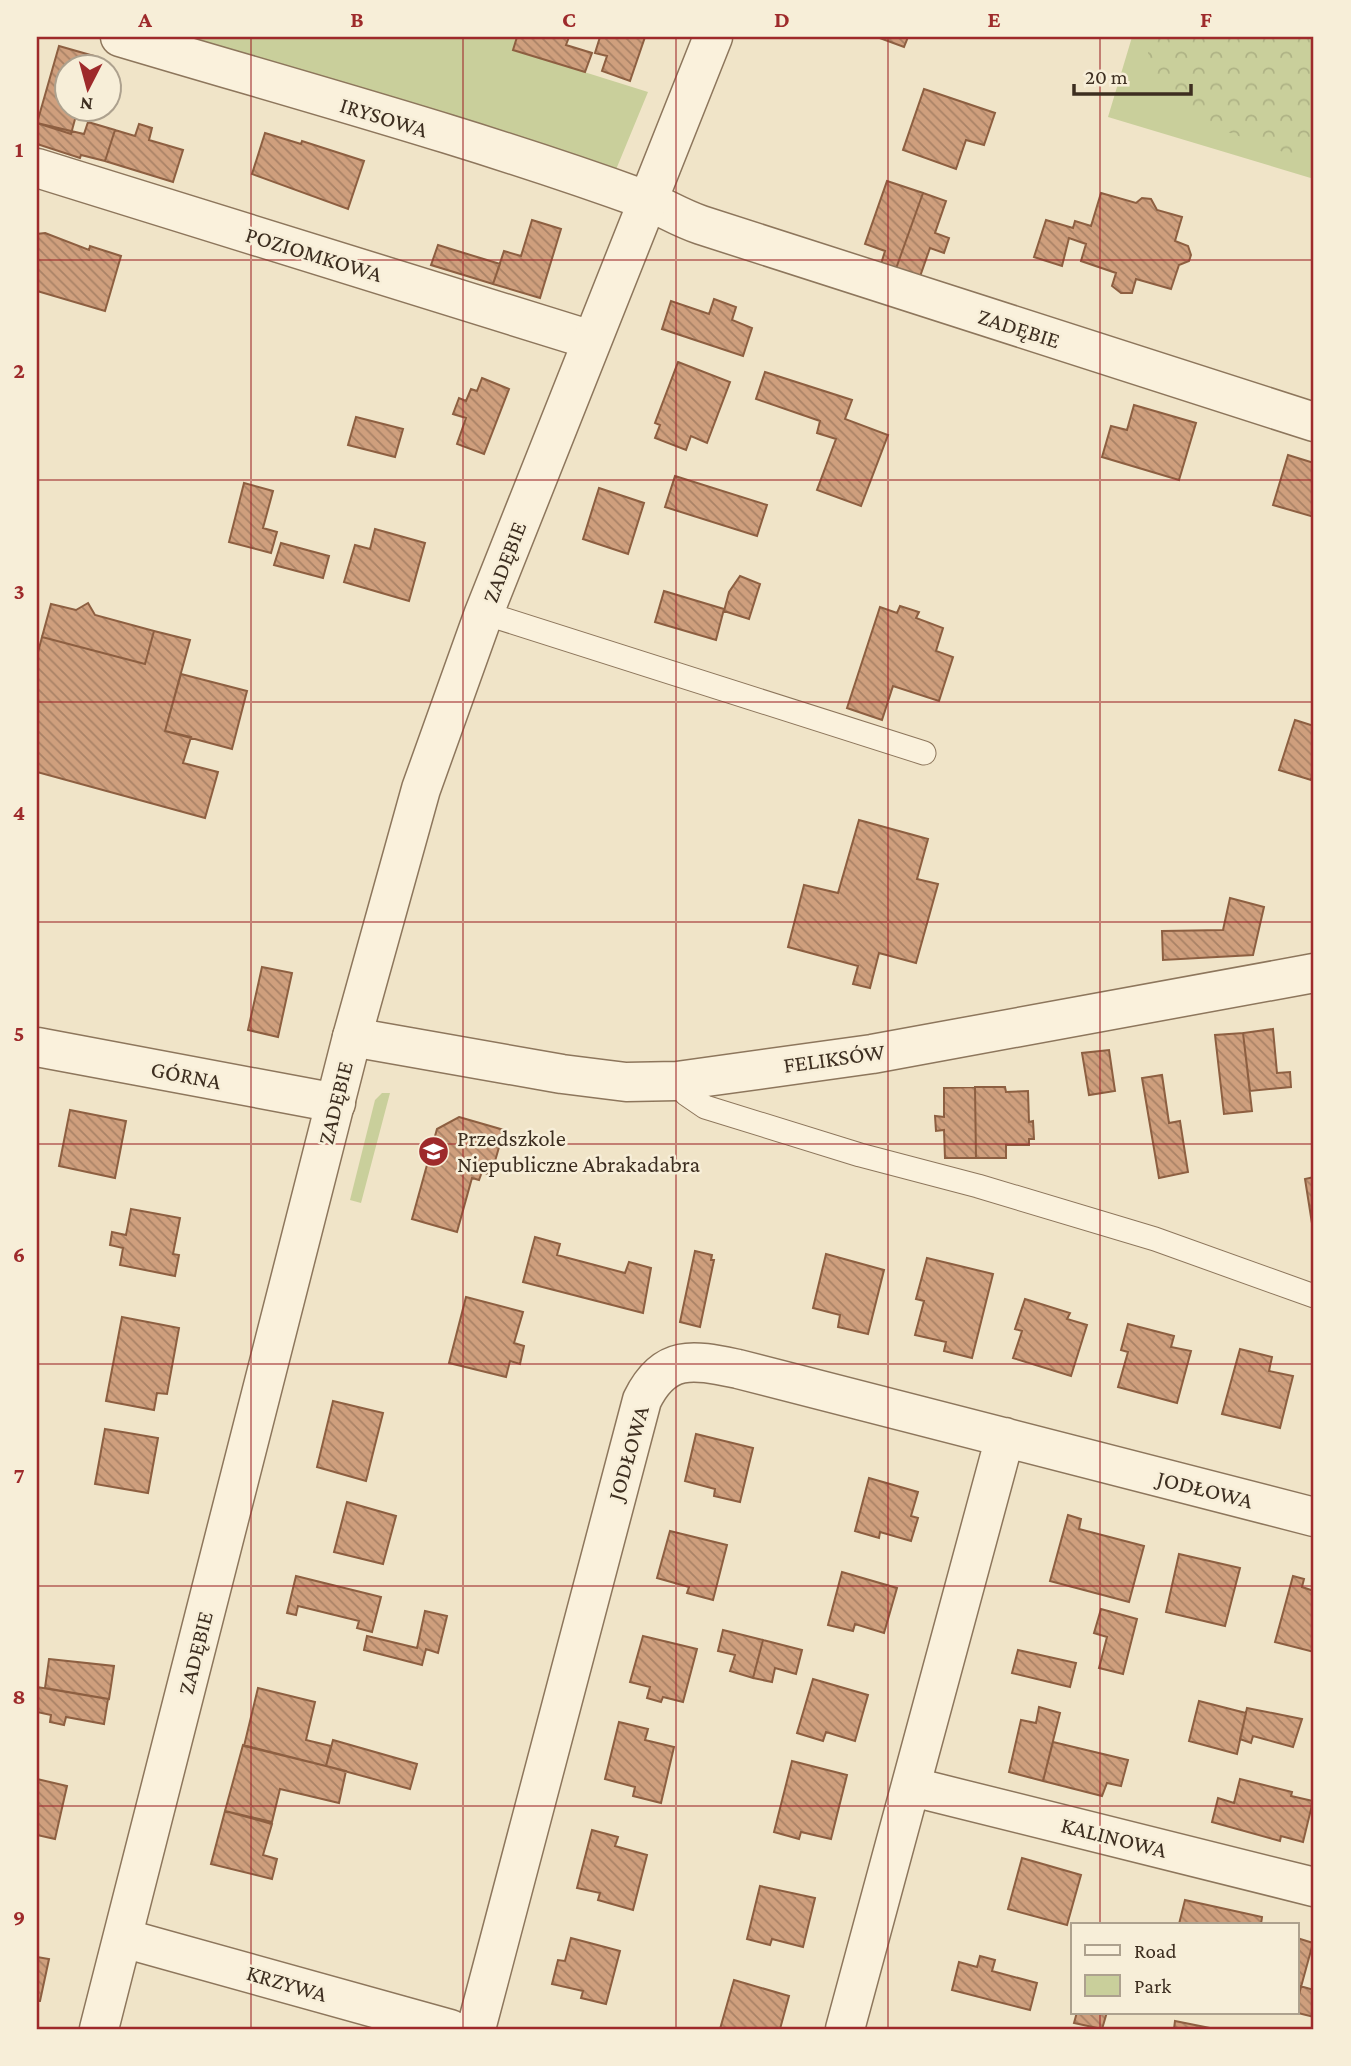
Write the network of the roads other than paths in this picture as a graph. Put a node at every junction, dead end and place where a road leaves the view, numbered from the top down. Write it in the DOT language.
graph roads {
  1 [pos="120,37"];
  2 [pos="713,37"];
  3 [pos="37,168"];
  4 [pos="646,201"];
  5 [pos="591,340"];
  6 [pos="1314,422"];
  7 [pos="484,613"];
  8 [pos="924,753"];
  9 [pos="1314,973"];
  10 [pos="352,1037"];
  11 [pos="37,1047"];
  12 [pos="677,1081"];
  13 [pos="336,1103"];
  14 [pos="1314,1296"];
  15 [pos="1005,1437"];
  16 [pos="1314,1517"];
  17 [pos="913,1787"];
  18 [pos="1314,1887"];
  19 [pos="123,1938"];
  20 [pos="99,2029"];
  21 [pos="450,2029"];
  22 [pos="476,2029"];
  23 [pos="845,2029"];
  1 -- 4 [label="street, IRYSOWA"];
  2 -- 4 [label="street, ZADĘBIE"];
  3 -- 5 [label="street, POZIOMKOWA"];
  4 -- 5 [label="street, ZADĘBIE"];
  4 -- 6 [label="street, ZADĘBIE"];
  5 -- 7 [label="street, ZADĘBIE"];
  7 -- 8 [label="lane"];
  7 -- 10 [label="street, ZADĘBIE"];
  9 -- 12 [label="street, FELIKSÓW"];
  10 -- 12 [label="street, FELIKSÓW"];
  10 -- 13 [label="street, ZADĘBIE"];
  11 -- 13 [label="street, GÓRNA"];
  12 -- 14 [label="lane"];
  13 -- 19 [label="street, ZADĘBIE"];
  15 -- 16 [label="street, JODŁOWA"];
  15 -- 17 [label="street"];
  15 -- 22 [label="street, JODŁOWA"];
  17 -- 18 [label="street, KALINOWA"];
  17 -- 23 [label="street"];
  19 -- 20 [label="street, ZADĘBIE"];
  19 -- 21 [label="street, KRZYWA"];
}
